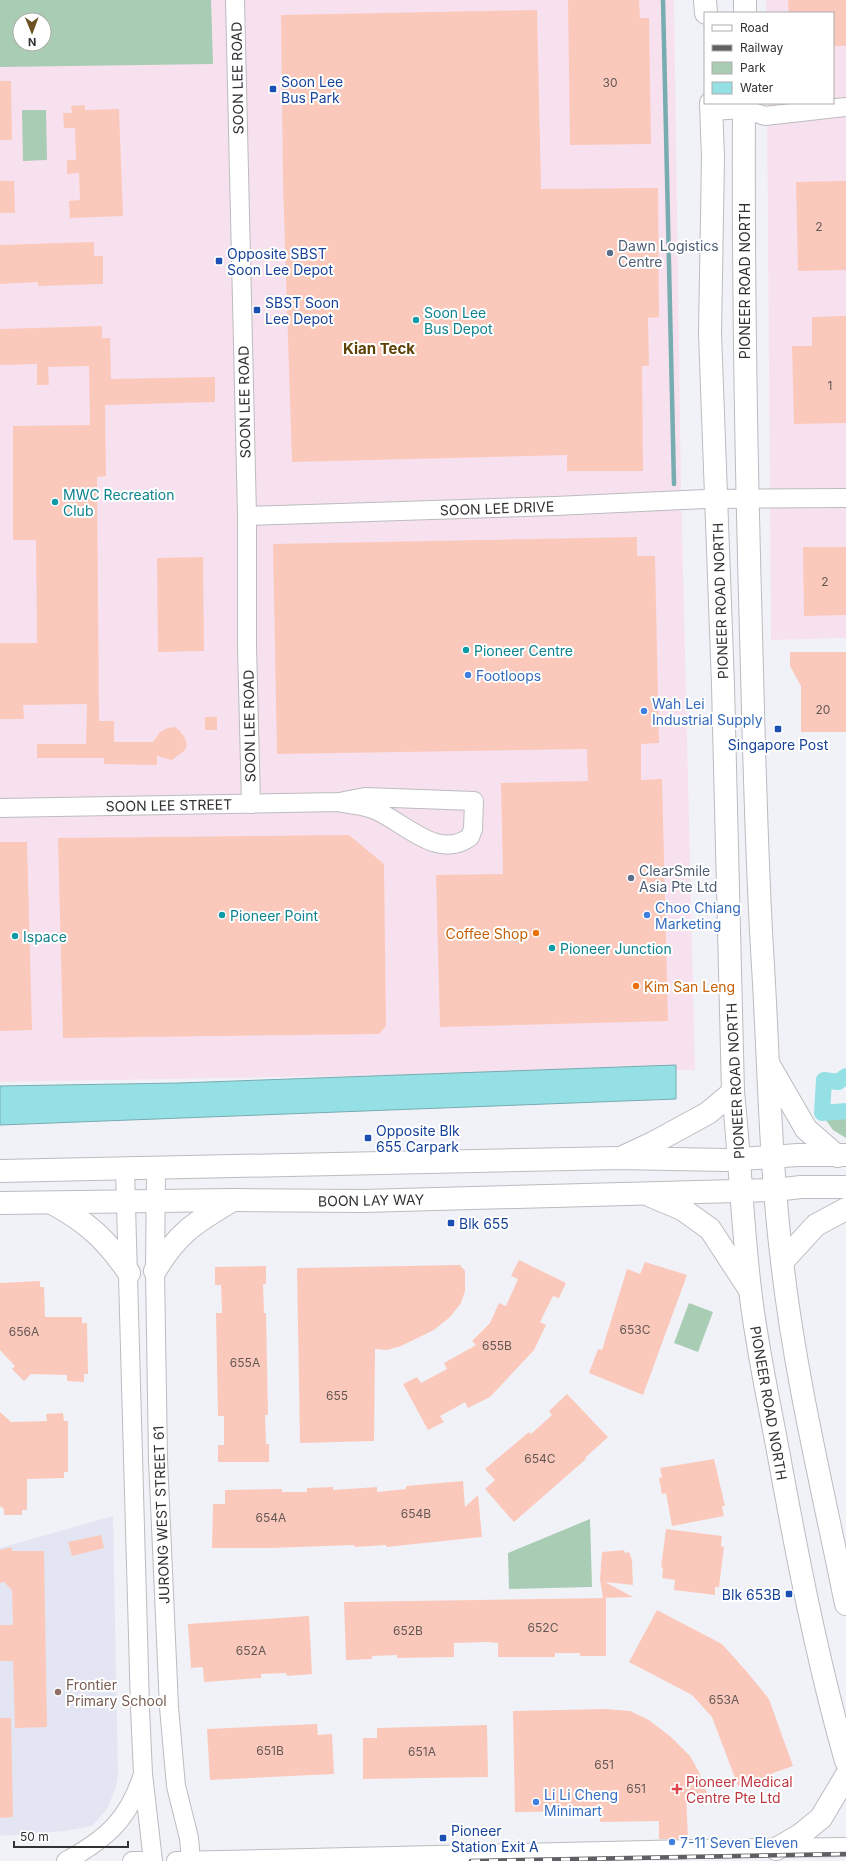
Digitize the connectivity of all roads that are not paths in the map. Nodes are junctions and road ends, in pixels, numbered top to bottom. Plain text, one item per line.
1 (235, 0) edge
2 (705, 0) edge
3 (745, 0) edge
4 (706, 12) edge
5 (744, 12) edge
6 (744, 106) edge
7 (711, 107) edge
8 (846, 107) edge
9 (846, 498) edge
10 (716, 499) junction
11 (746, 499) junction
12 (247, 516) junction
13 (339, 802) junction
14 (250, 804) junction
15 (0, 808) edge
16 (766, 1061) junction
17 (733, 1092) junction
18 (773, 1156) junction
19 (841, 1156) edge
20 (618, 1158) junction
21 (740, 1159) junction
22 (156, 1168) junction
23 (125, 1169) junction
24 (0, 1171) edge
25 (846, 1187) edge
26 (775, 1190) junction
27 (742, 1191) junction
28 (644, 1194) junction
29 (234, 1200) junction
30 (126, 1201) junction
31 (157, 1201) junction
32 (51, 1202) junction
33 (0, 1203) edge
34 (846, 1209) edge
35 (782, 1262) junction
36 (155, 1272) junction
37 (129, 1273) junction
38 (750, 1289) junction
39 (846, 1604) edge
40 (846, 1761) edge
41 (143, 1774) junction
42 (846, 1776) edge
43 (846, 1847) edge
44 (776, 1849) junction
45 (66, 1861) edge
46 (132, 1861) edge
47 (147, 1861) edge
48 (153, 1861) edge
49 (176, 1861) edge
50 (191, 1861) edge

1 - 12 street, SOON LEE ROAD
2 - 4 main road
3 - 5 main road
6 - 7 street
6 - 8 street
6 - 11 main road, PIONEER ROAD NORTH
7 - 10 main road, PIONEER ROAD NORTH
9 - 11 street, SOON LEE DRIVE
10 - 11 street, SOON LEE DRIVE
10 - 12 street, SOON LEE DRIVE
10 - 17 main road, PIONEER ROAD NORTH
11 - 16 main road, PIONEER ROAD NORTH
12 - 14 street, SOON LEE ROAD
13 - 13 street, SOON LEE STREET
13 - 14 street, SOON LEE STREET
14 - 15 street, SOON LEE STREET
16 - 18 main road, PIONEER ROAD NORTH
16 - 19 main road
17 - 20 main road
17 - 21 main road, PIONEER ROAD NORTH
18 - 19 main road
18 - 21 main road
18 - 26 main road, PIONEER ROAD NORTH
20 - 21 main road
20 - 22 main road
21 - 27 main road, PIONEER ROAD NORTH
22 - 23 main road
22 - 31 street, JURONG WEST STREET 61
23 - 24 main road
23 - 30 street, JURONG WEST STREET 61
25 - 26 main road, BOON LAY WAY
26 - 27 main road, BOON LAY WAY
26 - 35 main road, PIONEER ROAD NORTH
27 - 28 main road, BOON LAY WAY
27 - 38 main road, PIONEER ROAD NORTH
28 - 29 main road, BOON LAY WAY
28 - 38 main road
29 - 31 main road, BOON LAY WAY
29 - 36 main road
30 - 31 main road, BOON LAY WAY
30 - 32 main road, BOON LAY WAY
30 - 37 street, JURONG WEST STREET 61
31 - 36 street, JURONG WEST STREET 61
32 - 33 main road, BOON LAY WAY
32 - 37 main road
34 - 35 main road
35 - 39 main road, PIONEER ROAD NORTH
36 - 50 street, JURONG WEST STREET 61
37 - 41 street, JURONG WEST STREET 61
38 - 40 main road, PIONEER ROAD NORTH
41 - 45 street
41 - 48 street, JURONG WEST STREET 61
42 - 44 main road
43 - 44 street
44 - 50 street
46 - 47 street
49 - 50 street

